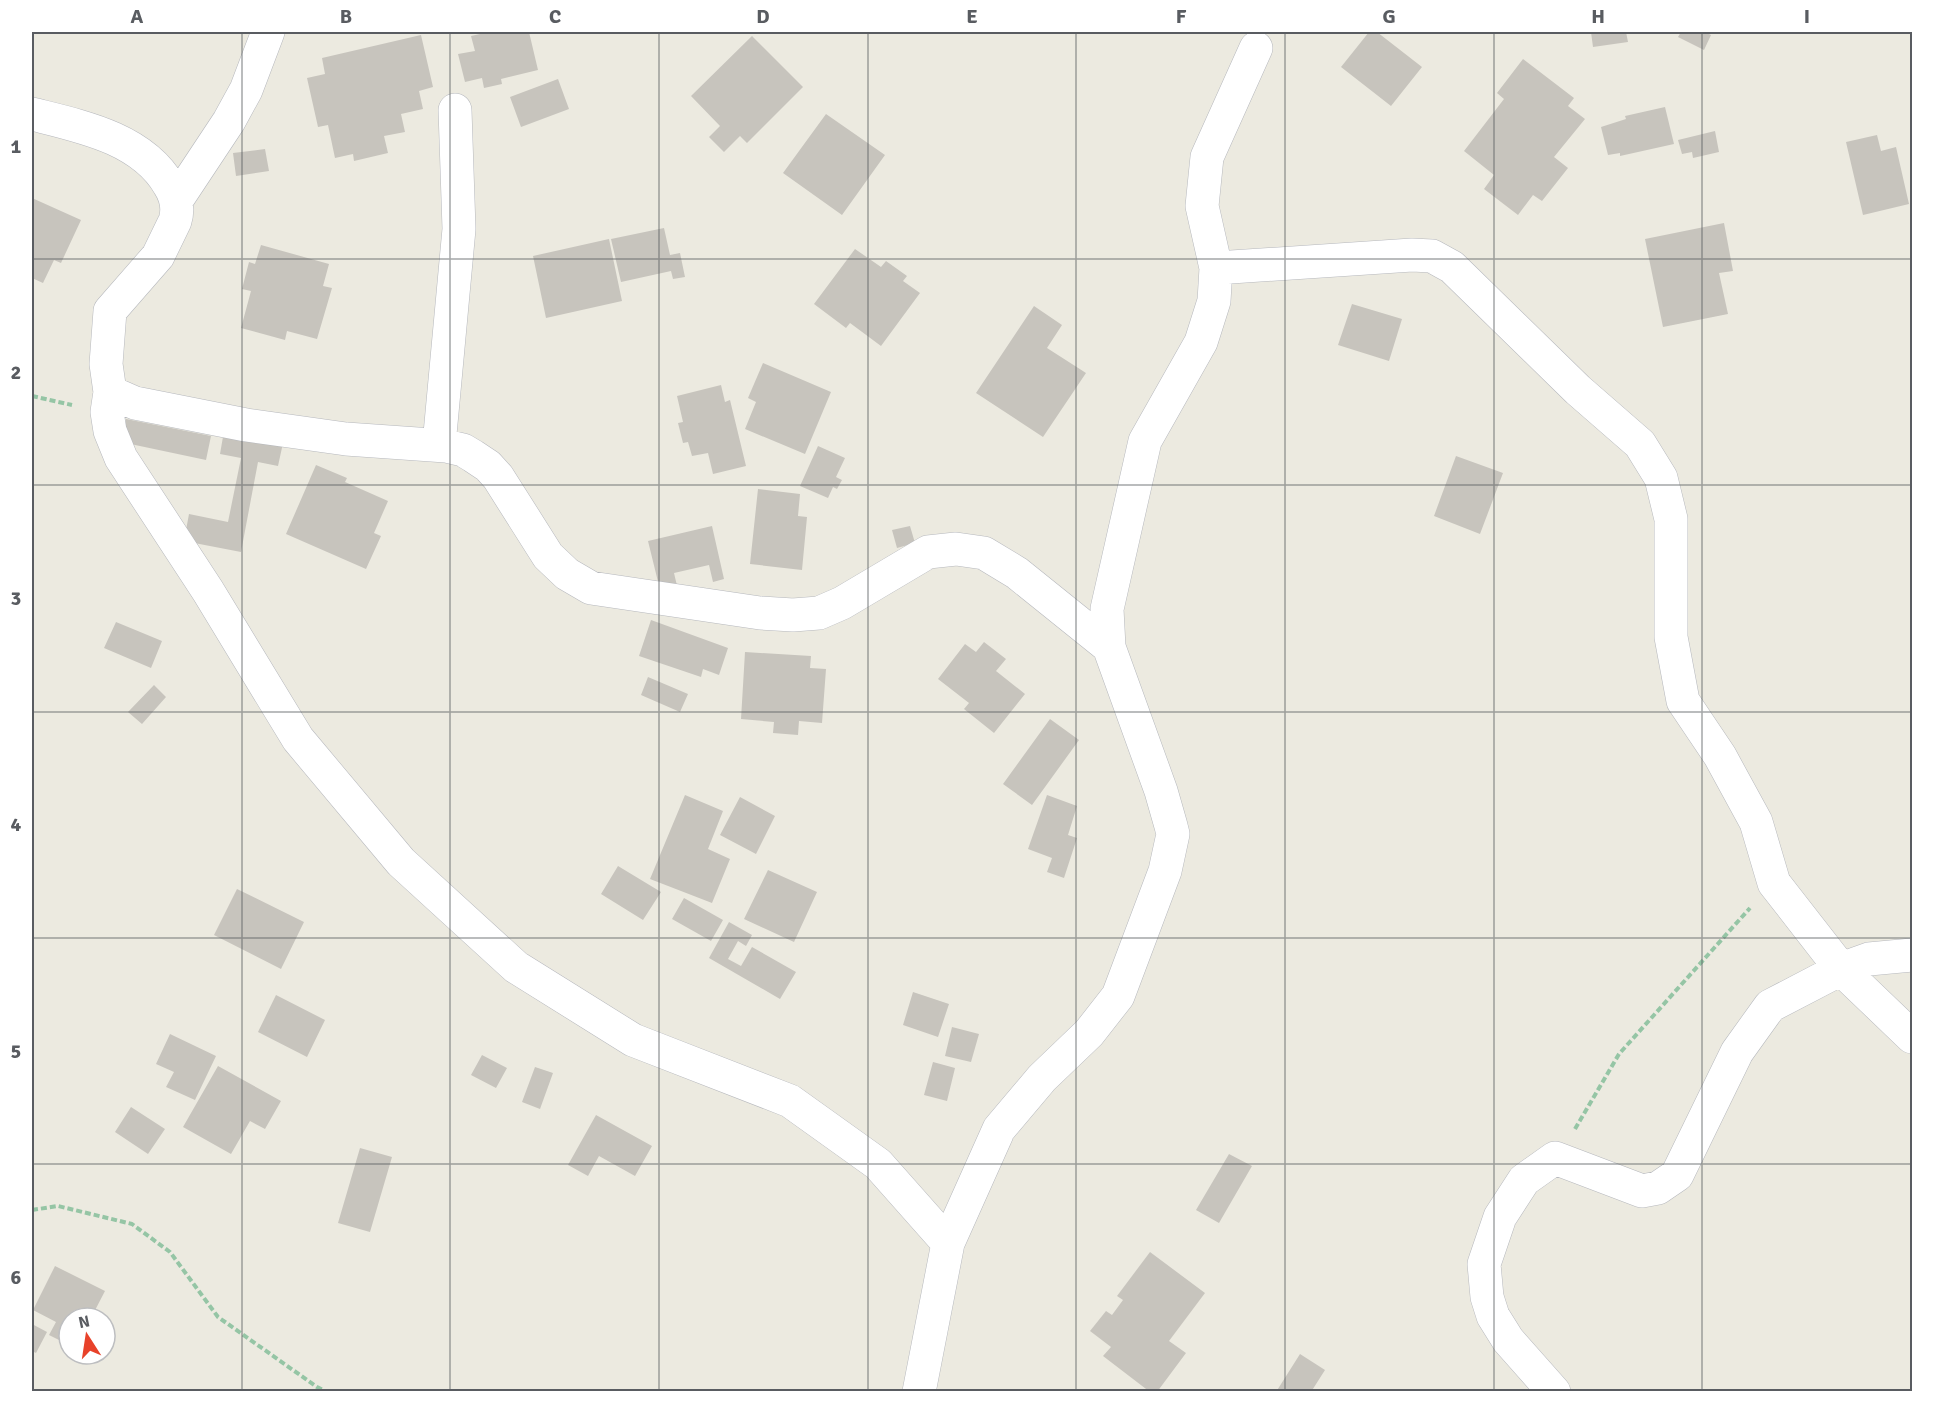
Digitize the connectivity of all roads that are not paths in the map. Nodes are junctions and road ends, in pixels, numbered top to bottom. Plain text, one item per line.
1 (268, 32) edge
2 (1256, 48) dead end
3 (455, 110) dead end
4 (32, 114) edge
5 (176, 201) junction
6 (1216, 268) junction
7 (110, 392) junction
8 (439, 445) junction
9 (1109, 647) junction
10 (1912, 956) edge
11 (1841, 969) junction
12 (1912, 1037) edge
13 (948, 1244) junction
14 (919, 1392) edge
15 (1554, 1392) edge

1 - 5 street
2 - 6 street
3 - 8 street
4 - 5 street
5 - 7 street
6 - 9 street
6 - 11 street
7 - 8 street
7 - 13 street
8 - 9 street
9 - 13 street
10 - 11 street
11 - 12 street
11 - 15 street
13 - 14 street

